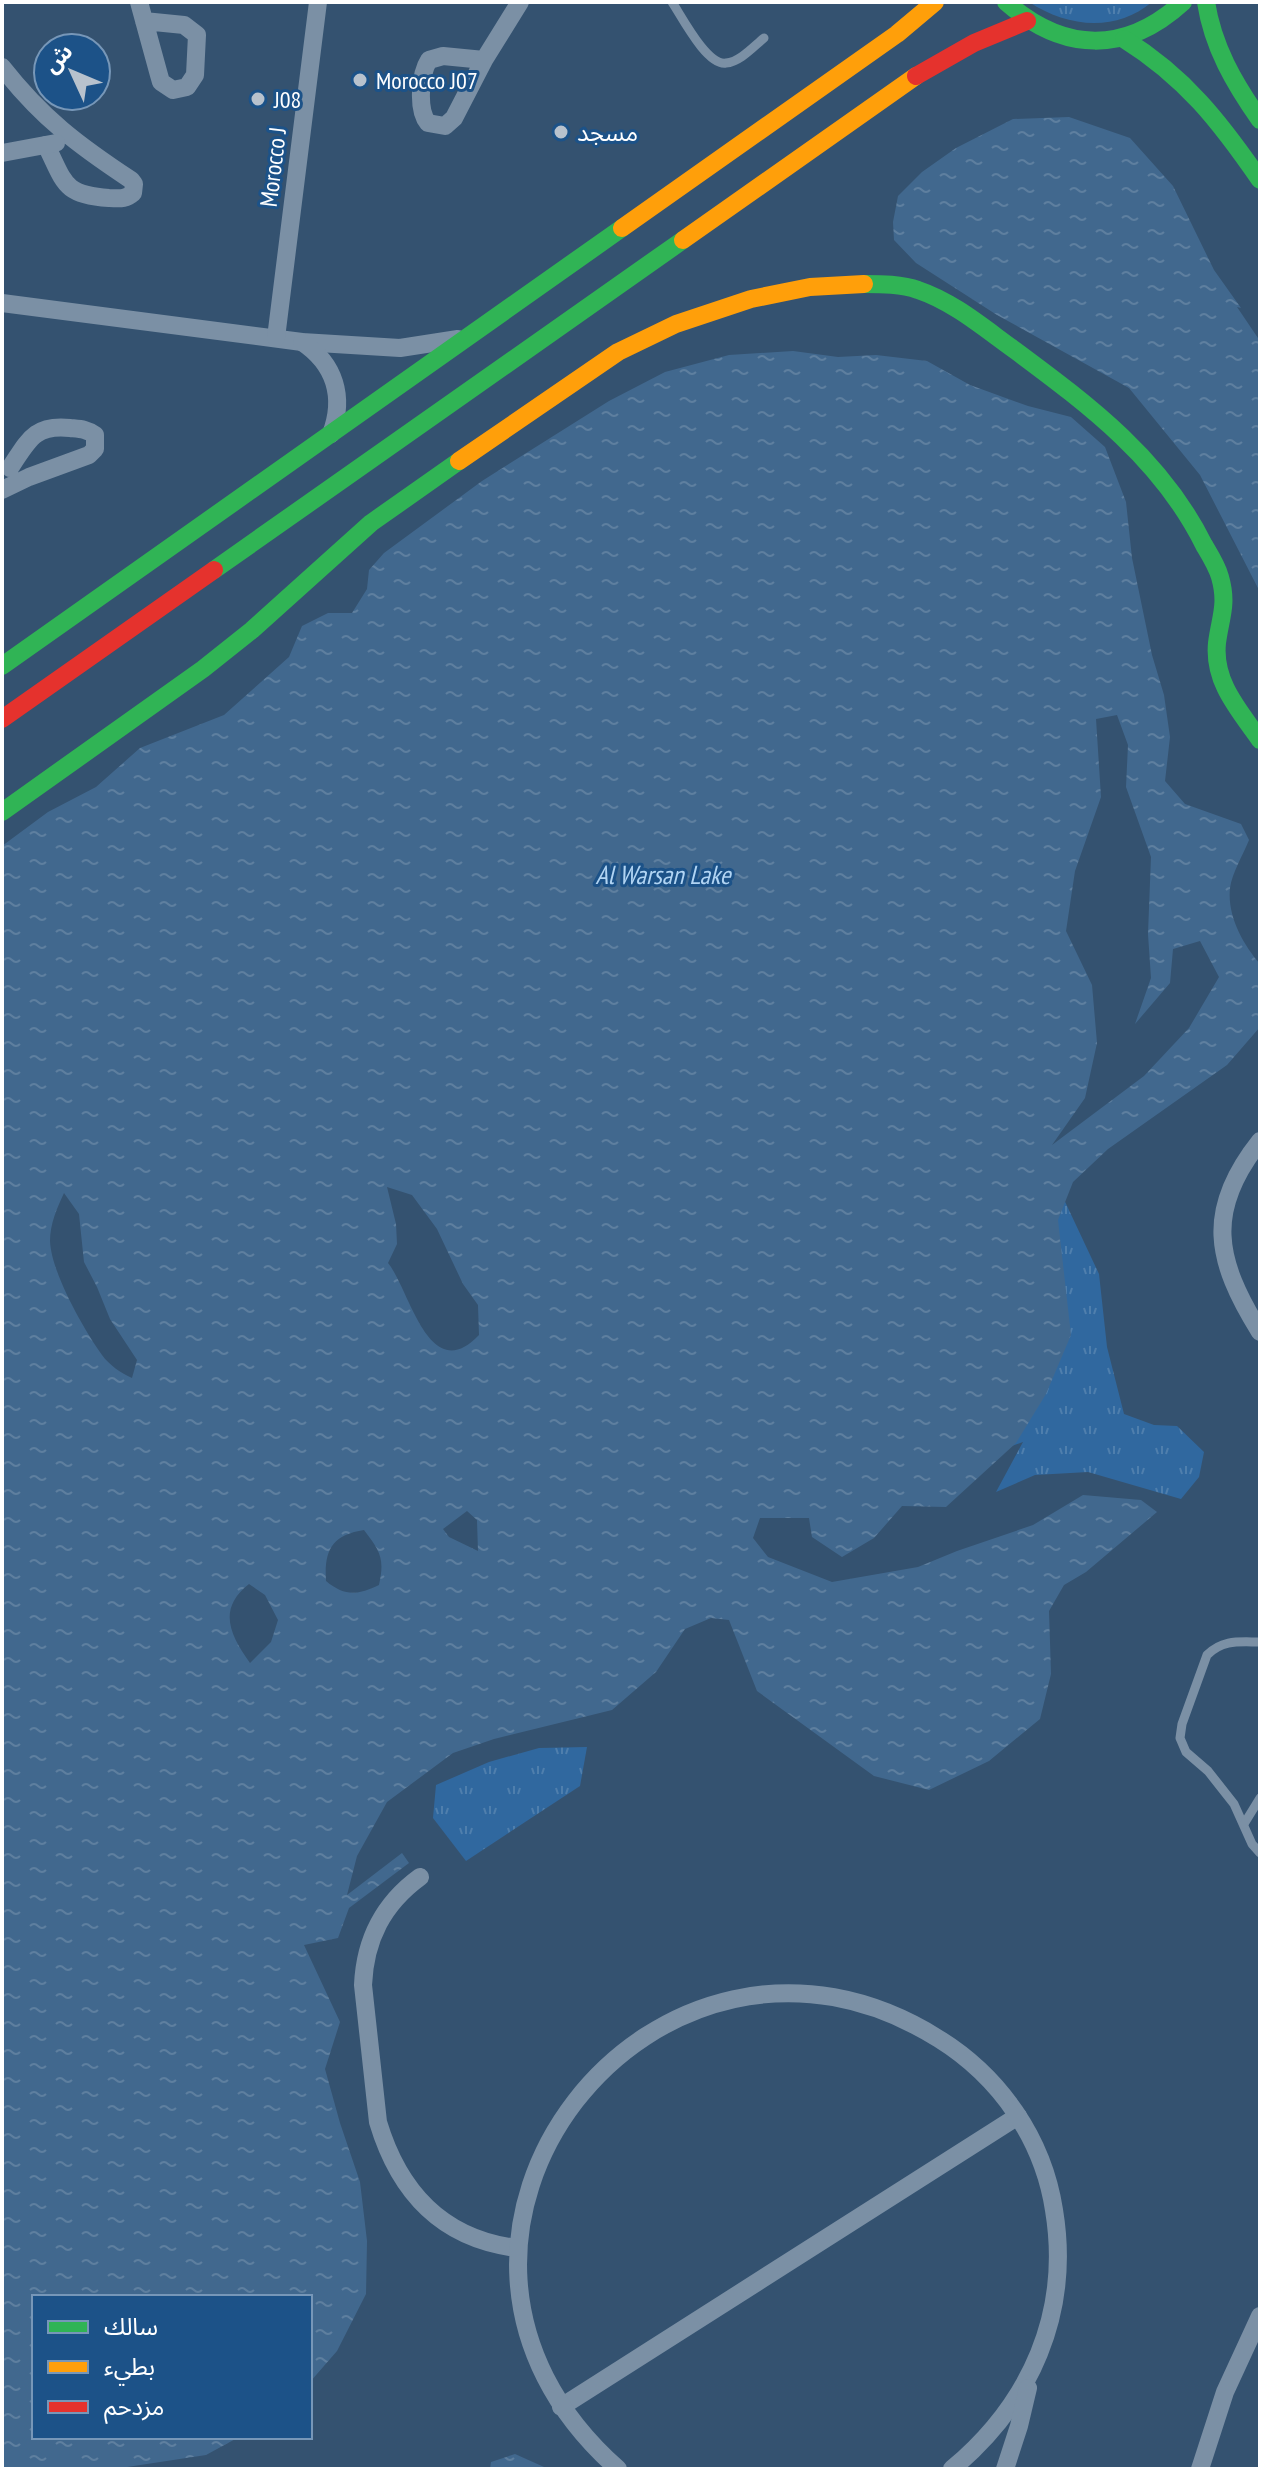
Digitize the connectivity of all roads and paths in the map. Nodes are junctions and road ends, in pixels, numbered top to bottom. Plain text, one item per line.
1 (139, 2) edge
2 (318, 2) edge
3 (672, 2) edge
4 (935, 2) edge
5 (1006, 2) edge
6 (1183, 2) edge
7 (1206, 2) edge
8 (515, 5) edge
9 (144, 21) dead end
10 (1027, 21) junction
11 (764, 38) dead end
12 (1124, 39) junction
13 (484, 60) dead end
14 (2, 67) edge
15 (1260, 120) edge
16 (70, 139) junction
17 (46, 145) junction
18 (2, 153) edge
19 (1260, 180) edge
20 (2, 303) edge
21 (469, 336) junction
22 (276, 338) junction
23 (302, 342) junction
24 (331, 434) junction
25 (6, 466) edge
26 (29, 477) junction
27 (2, 490) edge
28 (2, 666) edge
29 (2, 719) edge
30 (1260, 740) edge
31 (2, 812) edge
32 (1260, 1141) edge
33 (1260, 1332) edge
34 (1260, 1642) edge
35 (1260, 1798) edge
36 (1244, 1824) junction
37 (1260, 1853) edge
38 (420, 1877) dead end
39 (1018, 2116) junction
40 (517, 2248) junction
41 (1260, 2316) edge
42 (1031, 2373) junction
43 (561, 2407) junction
44 (618, 2469) edge
45 (952, 2469) edge
46 (1005, 2469) edge
47 (1200, 2469) edge

1 - 9 street
2 - 22 street, Morocco J
3 - 11 lane
4 - 21 street
5 - 10 street
6 - 12 street
7 - 15 street
8 - 13 street
10 - 12 street
10 - 29 street
12 - 19 street
14 - 16 street
16 - 17 street
16 - 17 street
17 - 18 street
20 - 22 street
21 - 23 street
21 - 24 street
22 - 23 street
23 - 24 street
24 - 28 street
25 - 26 street
25 - 26 street
26 - 27 street
30 - 31 street
32 - 33 street
34 - 36 lane
35 - 36 lane
36 - 37 lane
38 - 40 street
39 - 40 street
39 - 42 street
39 - 43 street
40 - 43 street
41 - 47 street
42 - 45 street
42 - 46 street
43 - 44 street

